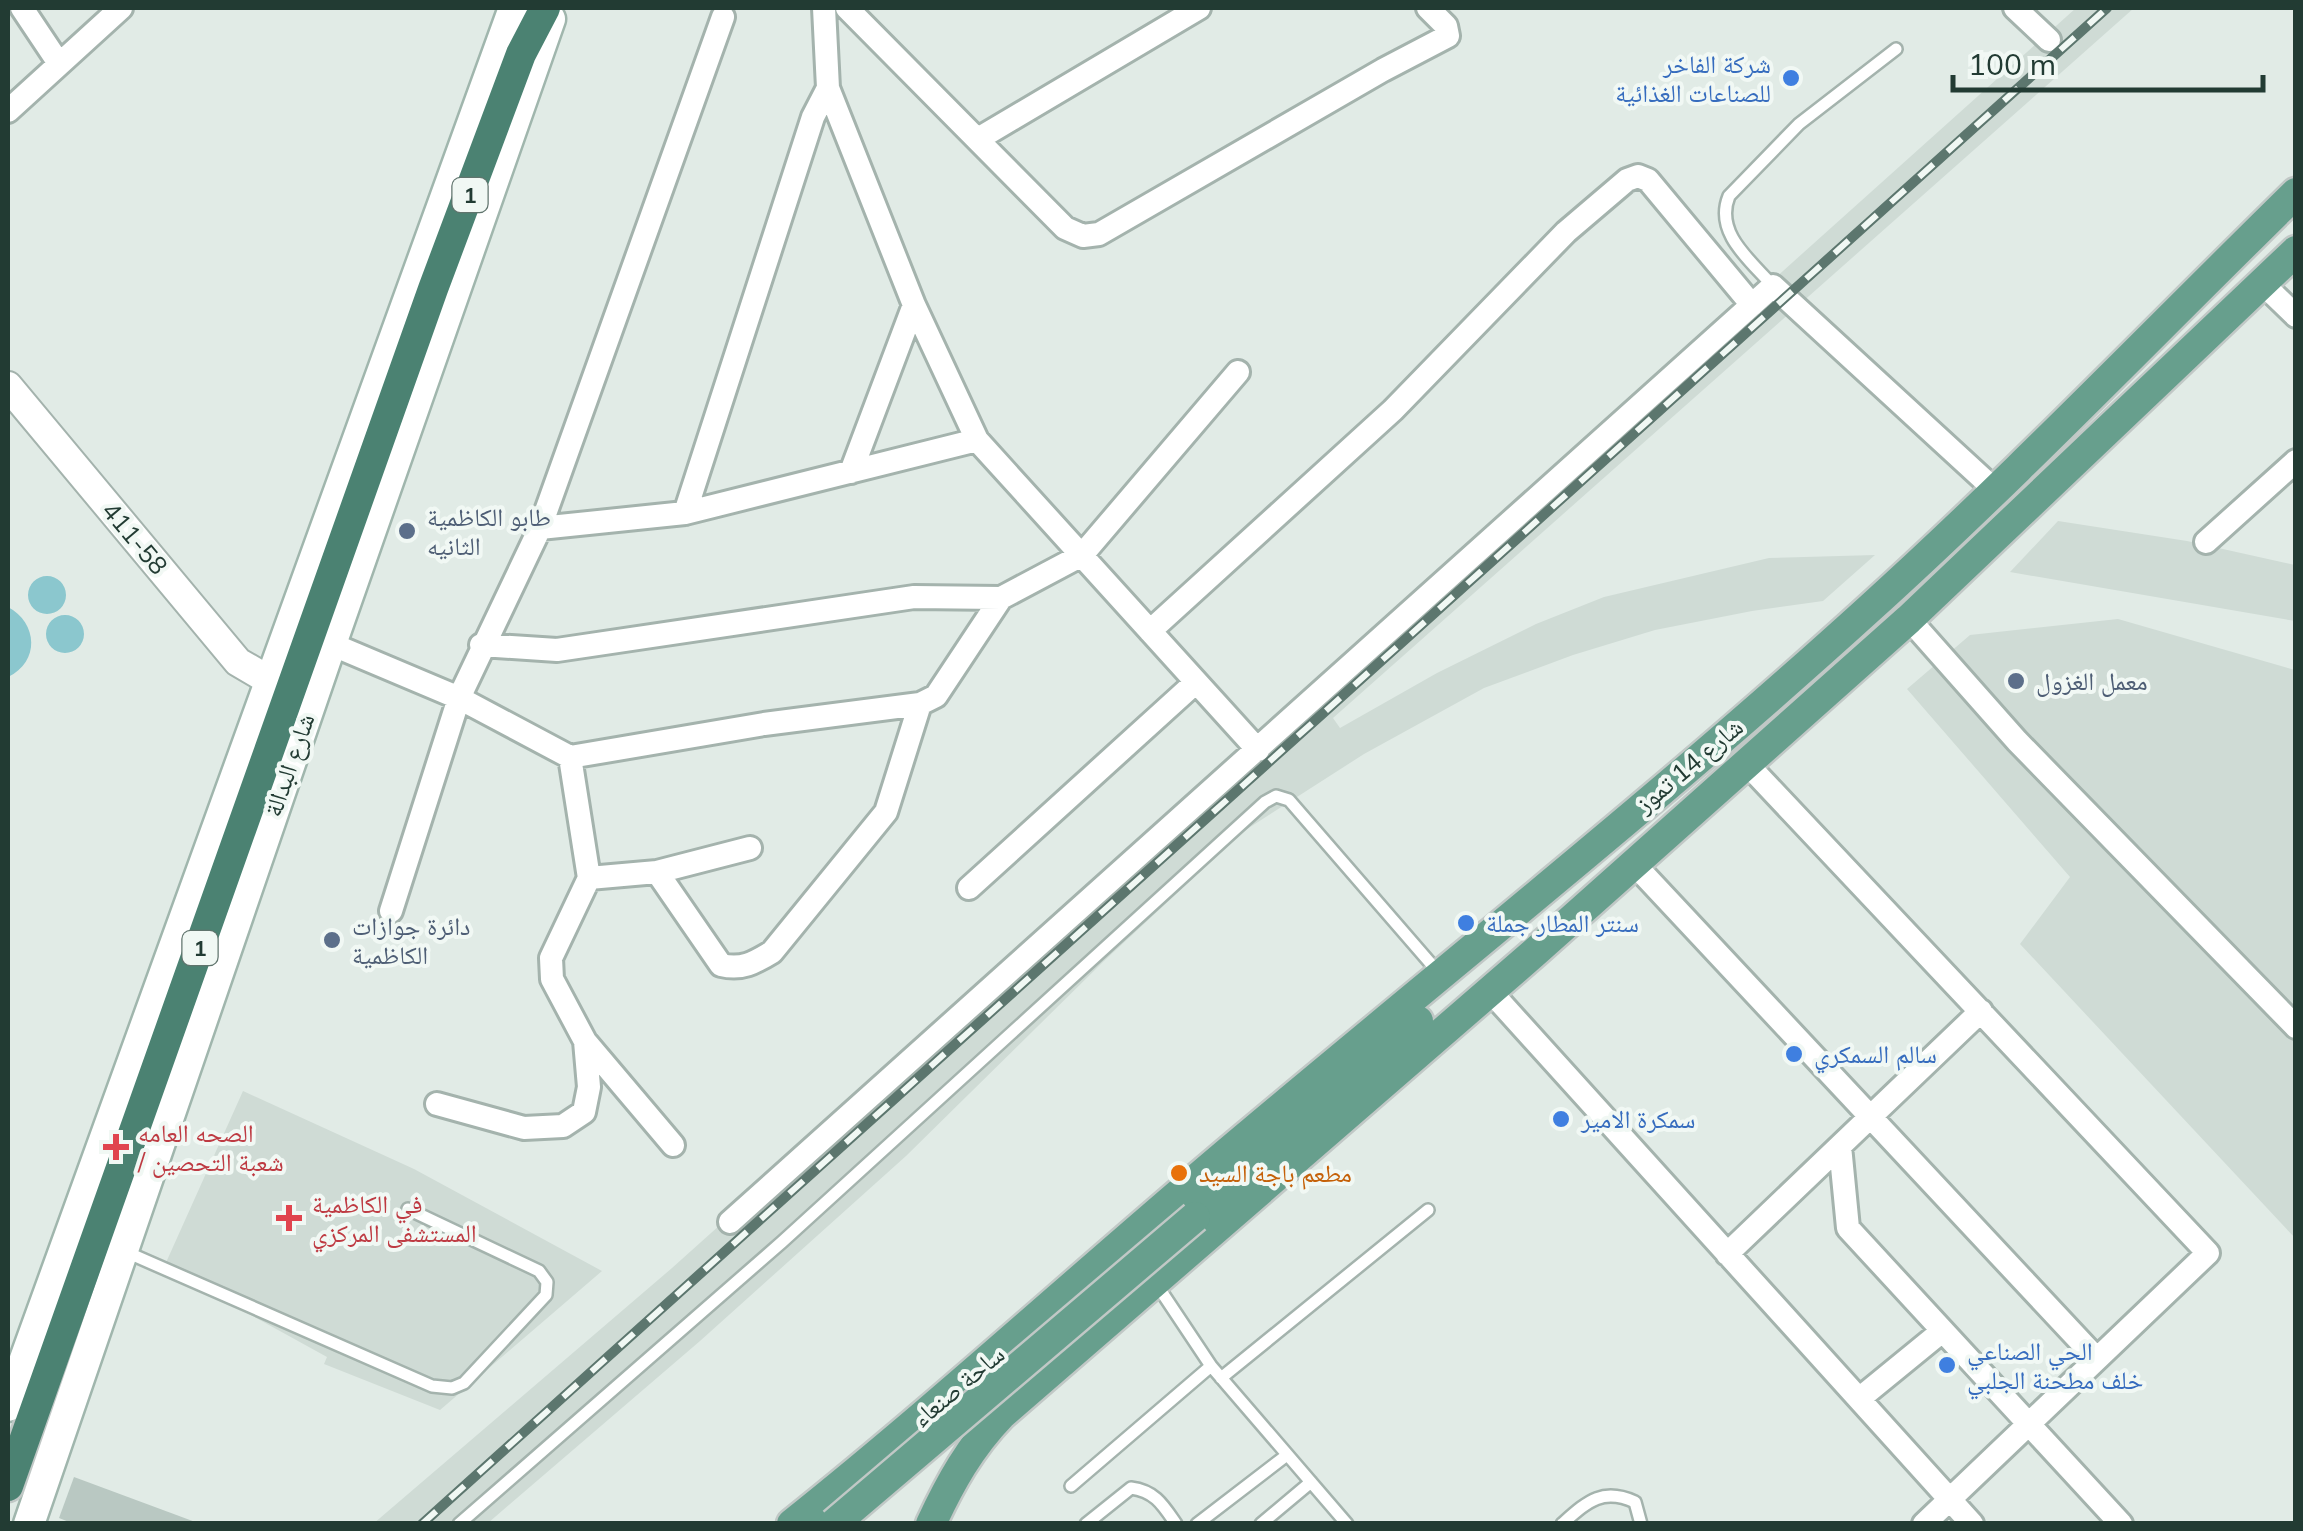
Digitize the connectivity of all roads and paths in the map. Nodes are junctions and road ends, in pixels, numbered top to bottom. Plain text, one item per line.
1 (22, 8) edge
2 (122, 8) edge
3 (514, 8) edge
4 (545, 8) edge
5 (554, 8) edge
6 (824, 8) edge
7 (848, 8) edge
8 (1198, 8) edge
9 (1428, 8) edge
10 (2015, 8) edge
11 (723, 17) dead end
12 (2049, 40) dead end
13 (1896, 48) dead end
14 (58, 62) junction
15 (828, 88) junction
16 (8, 111) edge
17 (978, 139) junction
18 (2296, 193) edge
19 (2282, 270) edge
20 (1774, 286) junction
21 (914, 305) junction
22 (1752, 305) junction
23 (2296, 316) edge
24 (1238, 372) dead end
25 (8, 386) edge
26 (977, 440) junction
27 (2296, 461) edge
28 (852, 472) junction
29 (1995, 490) junction
30 (685, 514) junction
31 (540, 528) junction
32 (2206, 542) dead end
33 (1082, 555) junction
34 (1001, 598) junction
35 (1909, 619) junction
36 (1150, 630) junction
37 (331, 644) junction
38 (481, 645) junction
39 (269, 680) junction
40 (1196, 682) junction
41 (459, 698) junction
42 (920, 704) junction
43 (1258, 750) junction
44 (570, 757) junction
45 (1747, 764) junction
46 (750, 848) dead end
47 (1634, 864) junction
48 (657, 872) junction
49 (589, 878) junction
50 (969, 888) dead end
51 (1600, 892) junction
52 (391, 911) dead end
53 (1441, 976) junction
54 (1490, 991) junction
55 (1981, 1011) junction
56 (2292, 1015) edge
57 (585, 1041) junction
58 (437, 1104) dead end
59 (1872, 1116) junction
60 (673, 1144) dead end
61 (1840, 1146) junction
62 (408, 1209) dead end
63 (1428, 1210) dead end
64 (730, 1222) dead end
65 (124, 1251) junction
66 (1727, 1254) junction
67 (1154, 1281) junction
68 (1054, 1304) junction
69 (1941, 1332) junction
70 (1085, 1341) junction
71 (2096, 1358) junction
72 (1211, 1366) junction
73 (1221, 1378) junction
74 (1859, 1399) junction
75 (8, 1406) edge
76 (2028, 1423) junction
77 (1288, 1455) junction
78 (862, 1468) junction
79 (1311, 1482) junction
80 (8, 1486) edge
81 (1072, 1486) dead end
82 (1950, 1499) junction
83 (833, 1514) edge
84 (29, 1524) edge
85 (459, 1524) edge
86 (792, 1524) edge
87 (931, 1524) edge
88 (1086, 1524) edge
89 (1176, 1524) edge
90 (1197, 1524) edge
91 (1261, 1524) edge
92 (1347, 1524) edge
93 (1562, 1524) edge
94 (1642, 1524) edge
95 (1924, 1524) edge
96 (1972, 1524) edge
97 (2120, 1524) edge

1 - 14 street
2 - 14 street
3 - 39 main road, شارع البدالة
4 - 80 highway, 1
5 - 37 main road, شارع البدالة
6 - 15 street
7 - 17 street
8 - 17 street
9 - 17 street
10 - 12 street
11 - 31 street
13 - 20 lane
14 - 16 street
15 - 21 street
15 - 30 street
18 - 29 main road, شارع 14 تموز
19 - 23 street
19 - 35 main road, شارع 14 تموز
20 - 22 street
20 - 29 street
21 - 26 street
21 - 28 street
22 - 36 street
22 - 43 street
24 - 33 street
25 - 39 street, 411-58
26 - 28 street
26 - 33 street
27 - 32 street
28 - 30 street
29 - 53 main road, شارع 14 تموز
30 - 31 street
31 - 38 street
33 - 34 street
33 - 36 street
34 - 38 street
34 - 42 street
35 - 45 main road, شارع 14 تموز
35 - 56 street
36 - 40 street
37 - 41 street
37 - 65 main road, شارع البدالة
38 - 41 street
39 - 75 main road, شارع البدالة
40 - 43 street
40 - 50 street
41 - 44 street
41 - 52 street
42 - 44 street
42 - 48 street
43 - 64 street
44 - 49 street
45 - 47 main road, شارع 14 تموز
45 - 55 street
46 - 48 street
47 - 51 main road, شارع 14 تموز
47 - 59 street
48 - 49 street
49 - 57 street
51 - 54 main road, شارع 14 تموز
51 - 83 main road, bridge
53 - 68 main road, شارع 14 تموز
53 - 85 lane
54 - 66 street
54 - 67 main road, شارع 14 تموز
55 - 59 street
55 - 71 street
57 - 58 street
57 - 60 street
59 - 61 street
59 - 71 street
61 - 66 street
61 - 69 street
62 - 65 lane
63 - 73 lane
65 - 84 main road, شارع البدالة
66 - 74 street
67 - 70 main road, ساحة صنعاء
67 - 72 lane
68 - 70 main road
68 - 78 main road, ساحة صنعاء
69 - 74 street
69 - 76 street
70 - 87 main road, ساحة صنعاء
71 - 76 street
72 - 73 lane
72 - 81 lane
73 - 77 lane
74 - 82 street
76 - 82 street
76 - 97 street
77 - 79 lane
77 - 90 lane
78 - 83 main road, ساحة صنعاء
78 - 86 main road, ساحة صنعاء
79 - 91 lane
79 - 92 lane
82 - 95 street
82 - 96 street
88 - 89 lane
93 - 94 lane

